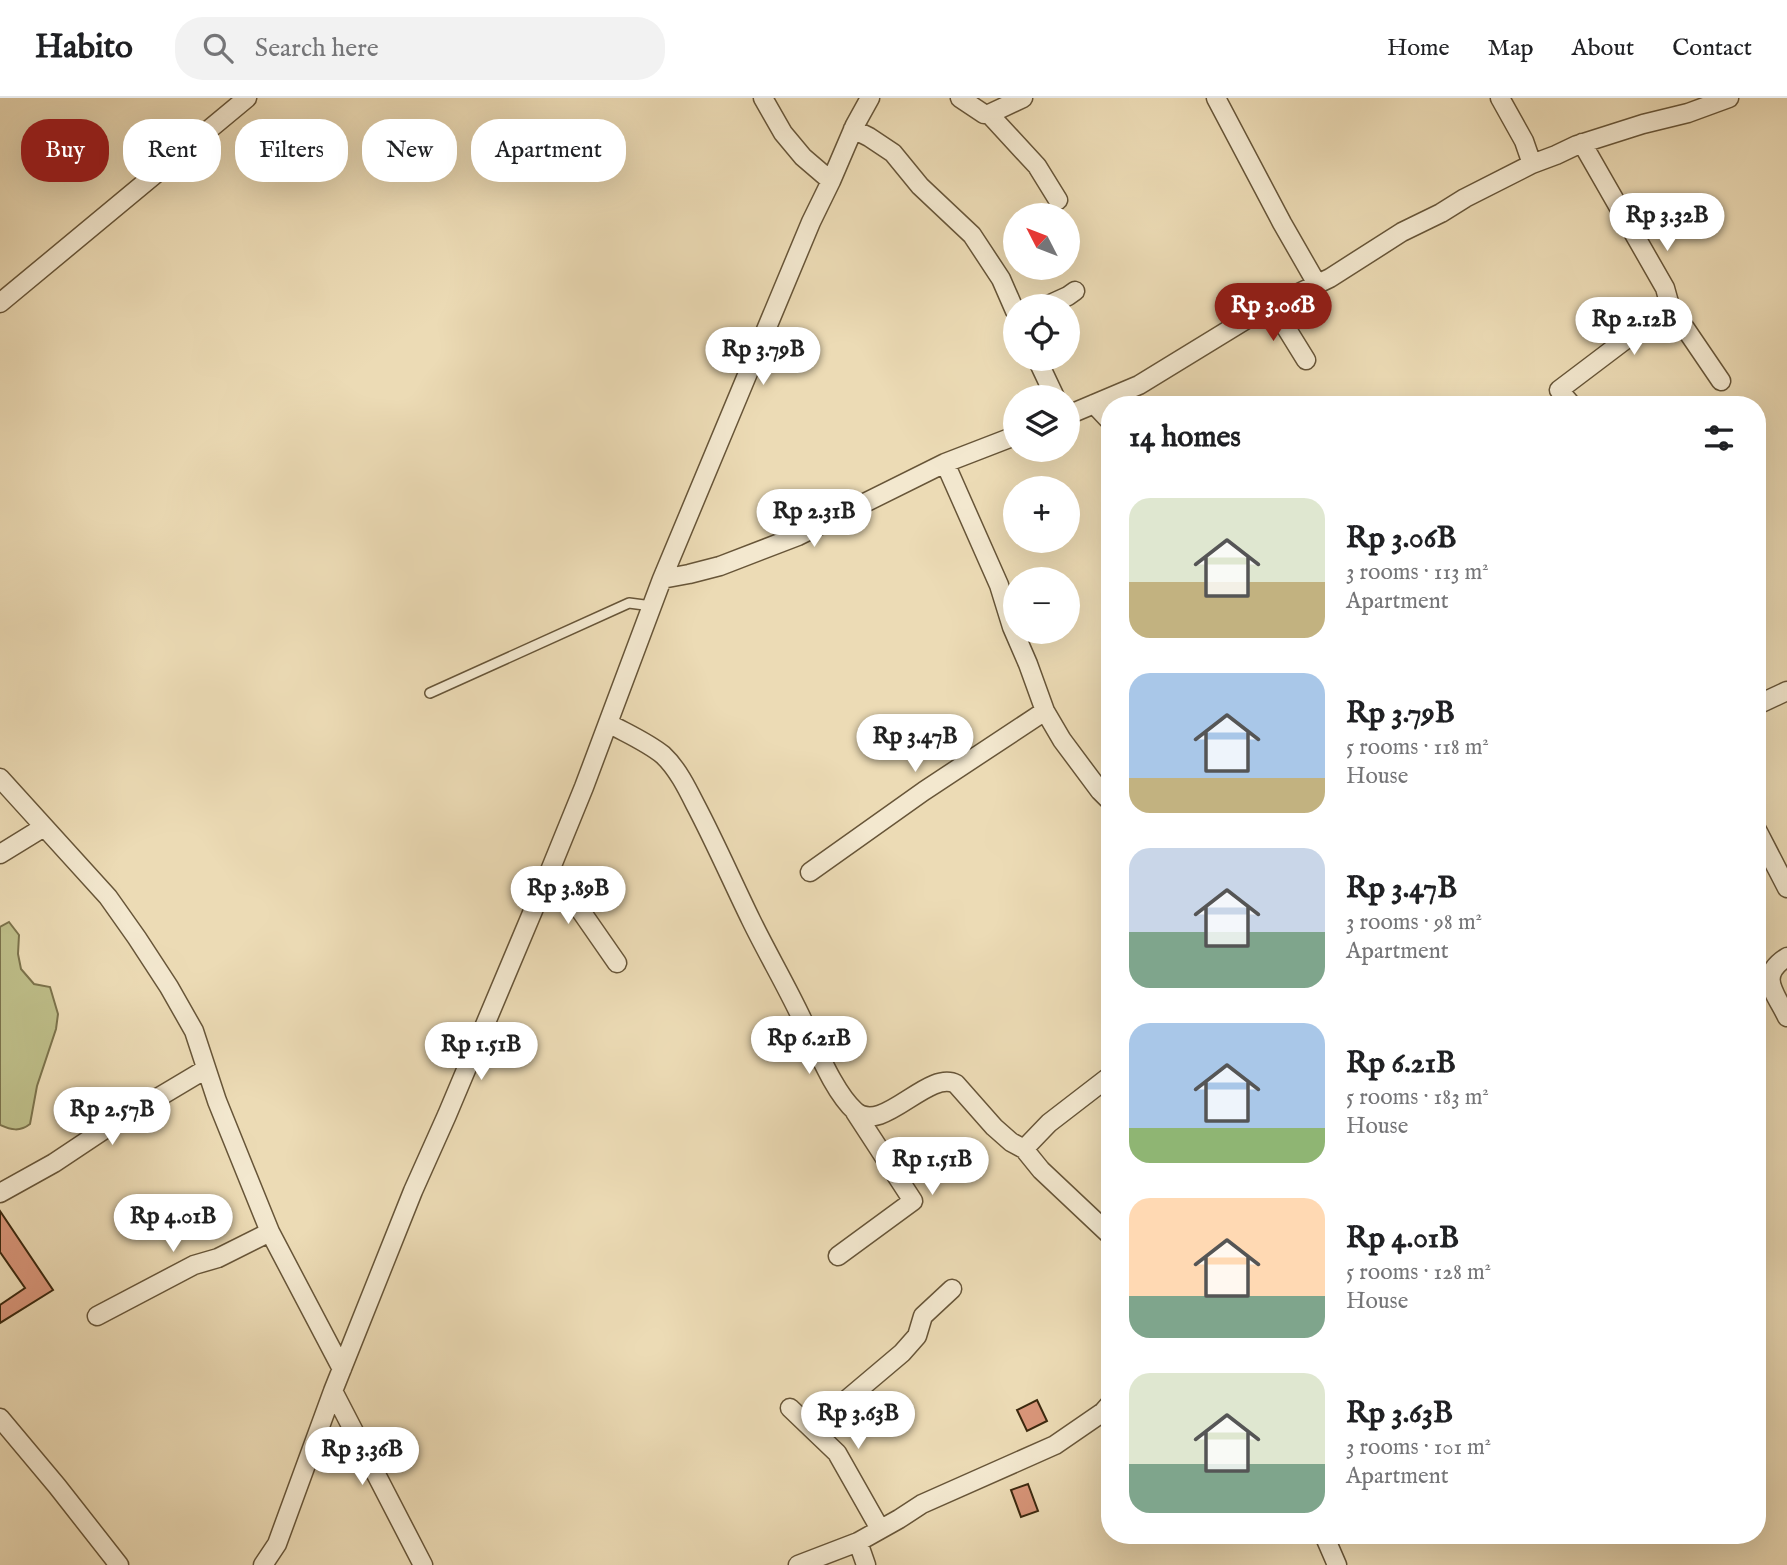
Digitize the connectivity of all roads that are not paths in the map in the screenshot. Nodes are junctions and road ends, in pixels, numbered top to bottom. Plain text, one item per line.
1 (247, 98) edge
2 (763, 98) edge
3 (870, 98) edge
4 (960, 98) edge
5 (1023, 98) edge
6 (1216, 98) edge
7 (1500, 98) edge
8 (1729, 98) edge
9 (989, 114) junction
10 (853, 129) junction
11 (1582, 143) junction
12 (1532, 164) junction
13 (831, 181) junction
14 (1058, 200) dead end
15 (1317, 284) junction
16 (1075, 291) dead end
17 (1008, 294) edge
18 (1071, 294) edge
19 (0, 303) edge
20 (1272, 305) junction
21 (1670, 306) junction
22 (1306, 360) dead end
23 (1721, 380) dead end
24 (1113, 396) edge
25 (1564, 396) edge
26 (1101, 401) edge
27 (1094, 404) junction
28 (1080, 410) edge
29 (1101, 411) edge
30 (1003, 441) edge
31 (945, 463) junction
32 (662, 579) junction
33 (652, 606) junction
34 (1787, 691) edge
35 (430, 693) dead end
36 (1766, 701) edge
37 (1045, 711) junction
38 (608, 723) junction
39 (0, 778) edge
40 (1101, 787) edge
41 (44, 827) junction
42 (1766, 847) edge
43 (0, 854) edge
44 (551, 868) junction
45 (810, 872) dead end
46 (1787, 888) edge
47 (1787, 957) edge
48 (617, 962) dead end
49 (1787, 1017) edge
50 (206, 1069) junction
51 (1101, 1083) edge
52 (855, 1111) junction
53 (1024, 1149) junction
54 (0, 1193) edge
55 (1101, 1227) edge
56 (270, 1232) junction
57 (838, 1256) dead end
58 (952, 1289) dead end
59 (97, 1316) dead end
60 (342, 1369) junction
61 (333, 1391) junction
62 (790, 1408) dead end
63 (1101, 1413) edge
64 (0, 1418) edge
65 (812, 1429) junction
66 (880, 1529) junction
67 (858, 1542) junction
68 (1328, 1544) edge
69 (119, 1565) edge
70 (263, 1565) edge
71 (423, 1565) edge
72 (798, 1565) edge
73 (866, 1565) edge
74 (1337, 1565) edge

1 - 19 street
2 - 13 street
3 - 10 street
4 - 9 street
5 - 9 street
6 - 15 street
7 - 12 street
8 - 11 street
9 - 14 street
10 - 13 street
10 - 17 street
11 - 12 street
11 - 21 street
12 - 15 street
13 - 32 street
15 - 20 street
16 - 18 street
20 - 22 street
20 - 24 street
21 - 23 street
21 - 25 street
26 - 27 street
27 - 28 street
27 - 29 street
30 - 31 street
31 - 32 street
31 - 37 street
32 - 33 street
33 - 35 lane
33 - 38 street
34 - 36 street
37 - 40 street
37 - 45 street
38 - 44 street
38 - 52 street
39 - 41 street
41 - 43 street
41 - 50 street
42 - 46 street
44 - 48 street
44 - 60 street
47 - 49 street
50 - 54 street
50 - 56 street
51 - 53 street
52 - 53 street
52 - 57 street
53 - 55 street
56 - 59 street
56 - 60 street
58 - 65 street
60 - 61 street
61 - 70 street
61 - 71 street
62 - 65 street
63 - 66 street
64 - 69 street
65 - 66 street
66 - 67 street
67 - 72 street
67 - 73 street
68 - 74 street

